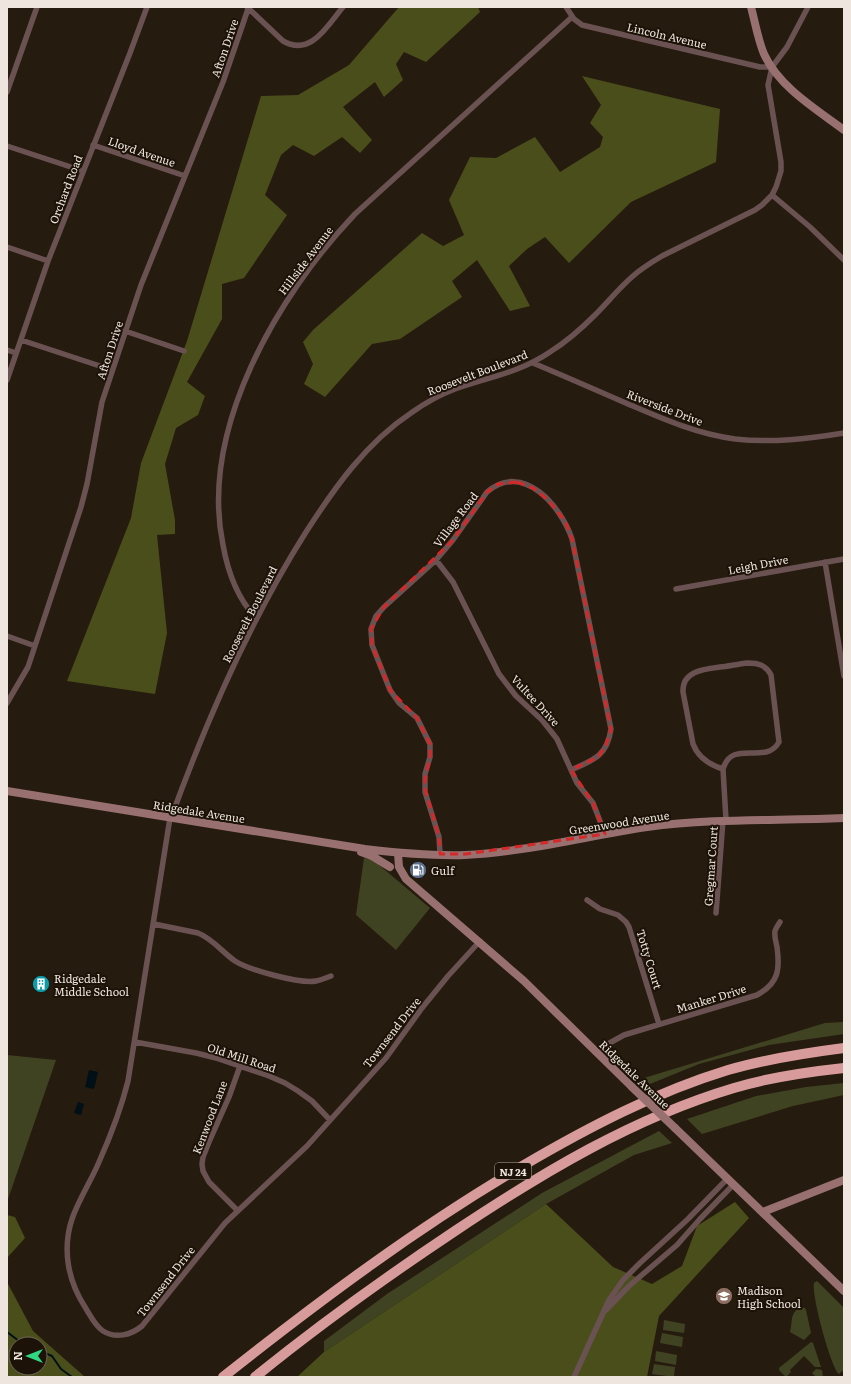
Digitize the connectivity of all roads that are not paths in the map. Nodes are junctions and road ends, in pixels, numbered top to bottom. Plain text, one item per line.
1 (37, 7) edge
2 (147, 7) edge
3 (343, 7) edge
4 (566, 7) edge
5 (751, 7) edge
6 (808, 7) edge
7 (247, 8) edge
8 (572, 16) junction
9 (772, 67) junction
10 (7, 92) edge
11 (844, 130) edge
12 (93, 145) junction
13 (7, 146) edge
14 (83, 171) junction
15 (185, 176) junction
16 (772, 195) junction
17 (7, 247) edge
18 (844, 260) edge
19 (48, 261) junction
20 (125, 332) junction
21 (21, 340) junction
22 (7, 350) edge
23 (184, 351) dead end
24 (16, 353) junction
25 (533, 363) junction
26 (112, 370) junction
27 (7, 380) edge
28 (844, 433) edge
29 (844, 559) edge
30 (436, 560) junction
31 (825, 562) junction
32 (676, 589) dead end
33 (256, 618) junction
34 (7, 636) edge
35 (35, 646) junction
36 (844, 676) edge
37 (7, 703) edge
38 (571, 770) junction
39 (723, 770) junction
40 (7, 791) edge
41 (171, 818) junction
42 (844, 818) edge
43 (725, 820) junction
44 (606, 834) junction
45 (356, 848) junction
46 (389, 852) junction
47 (398, 853) junction
48 (440, 854) junction
49 (390, 868) junction
50 (406, 879) junction
51 (587, 900) dead end
52 (716, 913) dead end
53 (780, 922) dead end
54 (154, 924) junction
55 (480, 941) junction
56 (331, 976) dead end
57 (659, 1024) junction
58 (135, 1042) junction
59 (844, 1048) edge
60 (598, 1054) junction
61 (240, 1066) junction
62 (844, 1068) edge
63 (330, 1120) junction
64 (728, 1178) junction
65 (844, 1180) edge
66 (734, 1184) junction
67 (238, 1210) junction
68 (763, 1212) junction
69 (844, 1291) edge
70 (604, 1312) junction
71 (223, 1377) edge
72 (255, 1377) edge
73 (574, 1377) edge

1 - 10 street
2 - 12 street, Orchard Road
3 - 7 street
4 - 8 street, Lincoln Avenue
5 - 9 main road
6 - 9 street
7 - 15 street, Afton Drive
8 - 9 street, Lincoln Avenue
8 - 33 street, Hillside Avenue
9 - 11 main road
9 - 16 street, Roosevelt Boulevard
12 - 14 street, Orchard Road
12 - 15 street, Lloyd Avenue
13 - 14 street
14 - 19 street, Orchard Road
15 - 20 street, Afton Drive
16 - 18 street
16 - 25 street, Roosevelt Boulevard
17 - 19 street
19 - 21 street, Orchard Road
20 - 23 street
20 - 26 street, Afton Drive
21 - 24 street, Orchard Road
21 - 26 street
22 - 24 street
24 - 27 street, Orchard Road
25 - 28 street, Riverside Drive
25 - 33 street, Roosevelt Boulevard
26 - 35 street, Afton Drive
29 - 31 street, Leigh Drive
30 - 38 street, Vultee Drive
30 - 38 street, Village Road
30 - 48 street, Village Road
31 - 32 street, Leigh Drive
31 - 36 street
33 - 41 street, Roosevelt Boulevard
34 - 35 street
35 - 37 street, Afton Drive
38 - 44 street, Vultee Drive
39 - 39 street
39 - 43 street, Gregmar Court
40 - 41 main road, Ridgedale Avenue
41 - 45 main road, Ridgedale Avenue
41 - 54 street, Townsend Drive
42 - 43 main road, Greenwood Avenue
43 - 44 main road, Greenwood Avenue
43 - 52 street, Gregmar Court
44 - 48 main road, Greenwood Avenue
45 - 46 main road, Ridgedale Avenue
45 - 49 main road, Ridgedale Avenue
46 - 47 main road, Ridgedale Avenue
46 - 49 main road
47 - 48 main road, Greenwood Avenue
47 - 50 main road, Ridgedale Avenue
49 - 50 main road, Ridgedale Avenue
50 - 55 main road, Ridgedale Avenue
51 - 57 street, Totty Court
53 - 57 street, Manker Drive
54 - 56 street
54 - 58 street, Townsend Drive
55 - 60 main road, Ridgedale Avenue
55 - 63 street, Townsend Drive
57 - 60 street, Manker Drive
58 - 61 street, Old Mill Road
58 - 67 street, Townsend Drive
59 - 71 highway, NJ 24
60 - 64 main road, Ridgedale Avenue, bridge
61 - 63 street, Old Mill Road
61 - 67 street, Kenwood Lane
62 - 72 highway, NJ 24
63 - 67 street, Townsend Drive
64 - 66 main road, Ridgedale Avenue
64 - 70 street
65 - 68 main road
66 - 68 main road, Ridgedale Avenue
66 - 70 street
68 - 69 main road, Ridgedale Avenue
70 - 73 street

